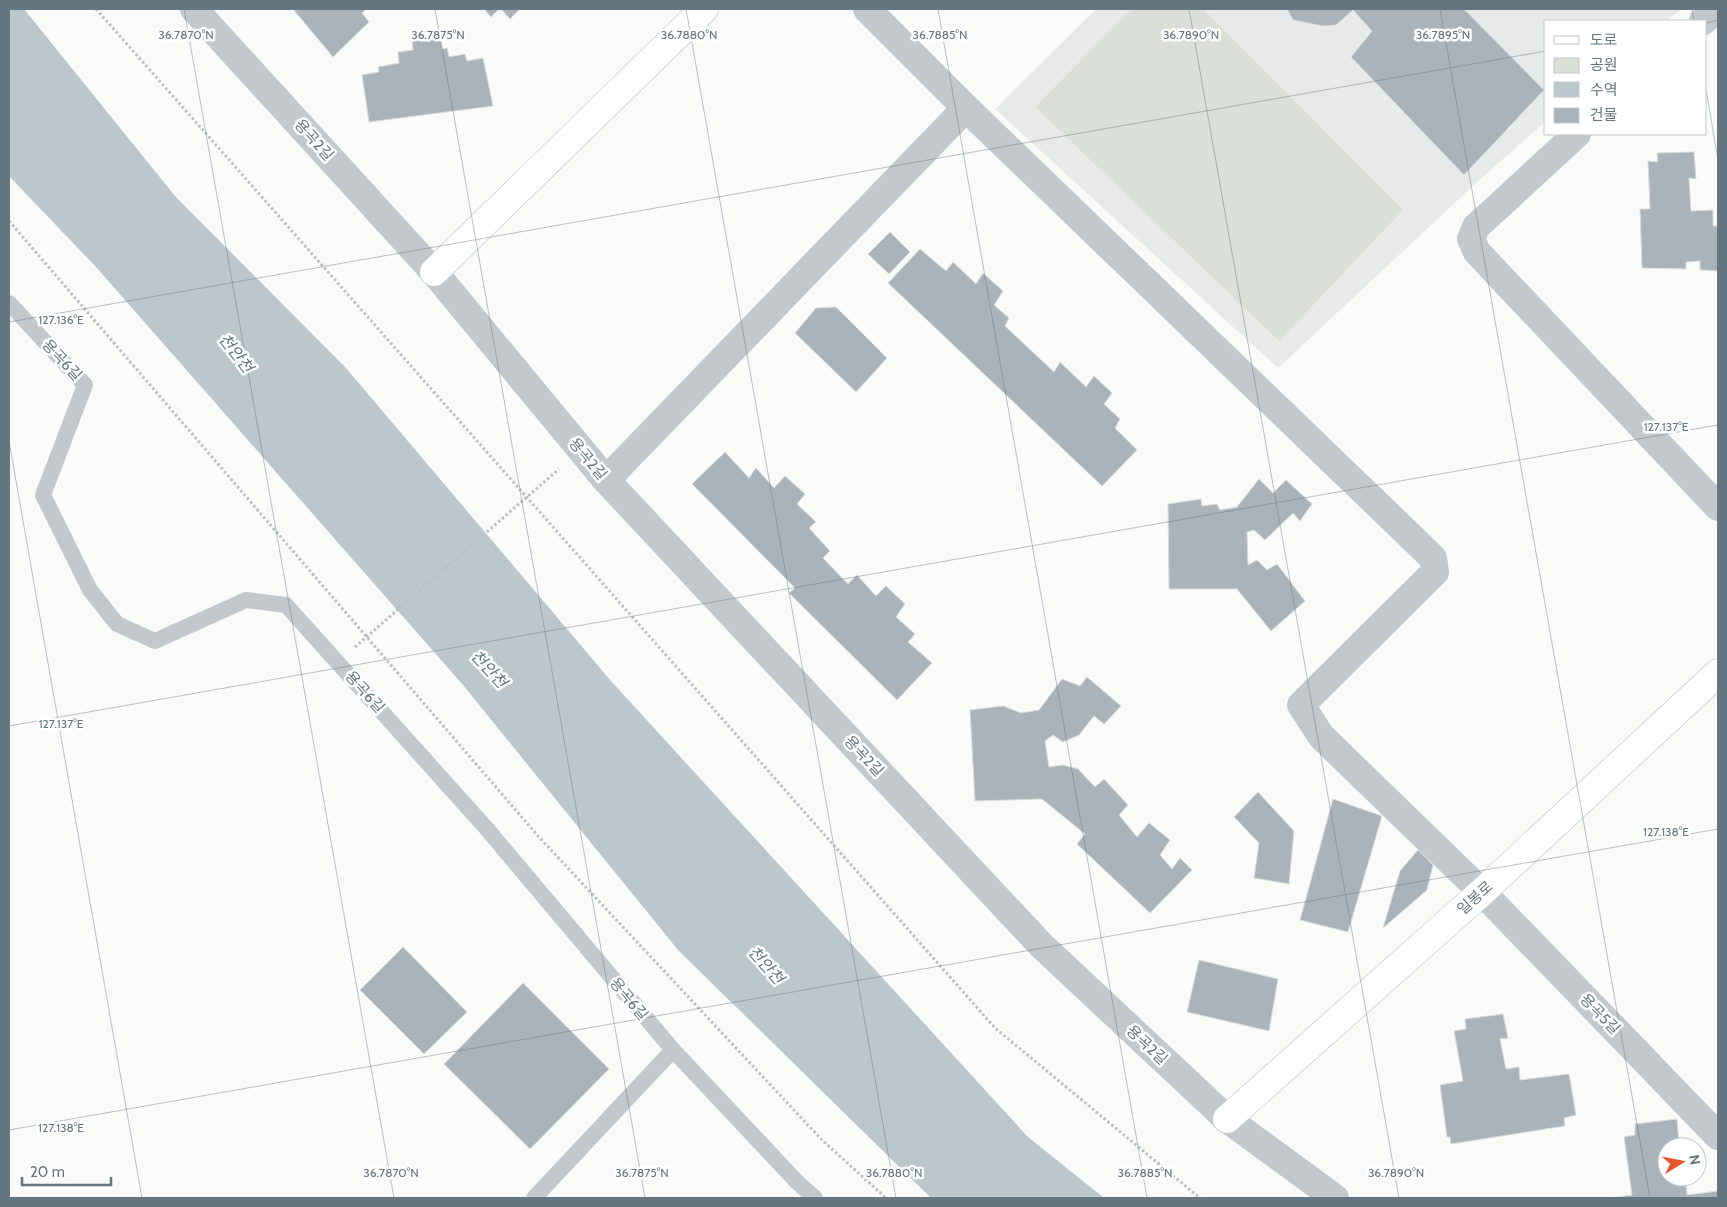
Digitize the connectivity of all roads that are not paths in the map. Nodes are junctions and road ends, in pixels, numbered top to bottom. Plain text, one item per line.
1 (194, 9) edge
2 (704, 9) edge
3 (867, 9) edge
4 (1717, 9) edge
5 (1704, 20) edge
6 (966, 108) junction
7 (1576, 135) edge
8 (434, 272) junction
9 (9, 303) edge
10 (606, 480) junction
11 (1718, 506) edge
12 (1718, 673) edge
13 (1482, 892) junction
14 (672, 1050) junction
15 (1227, 1118) junction
16 (1718, 1136) edge
17 (534, 1198) edge
18 (815, 1198) edge
19 (1334, 1198) edge

1 - 8 street, 용곡2길
2 - 8 street
3 - 6 street
4 - 5 street
6 - 10 street
6 - 13 street, 용곡5길
7 - 11 street
8 - 10 street, 용곡2길
9 - 14 lane, 용곡6길
10 - 15 street, 용곡2길
12 - 13 street, 일봉로
13 - 15 street, 일봉로
13 - 16 street, 용곡5길
14 - 17 lane
14 - 18 lane, 용곡6길
15 - 19 street, 용곡2길

